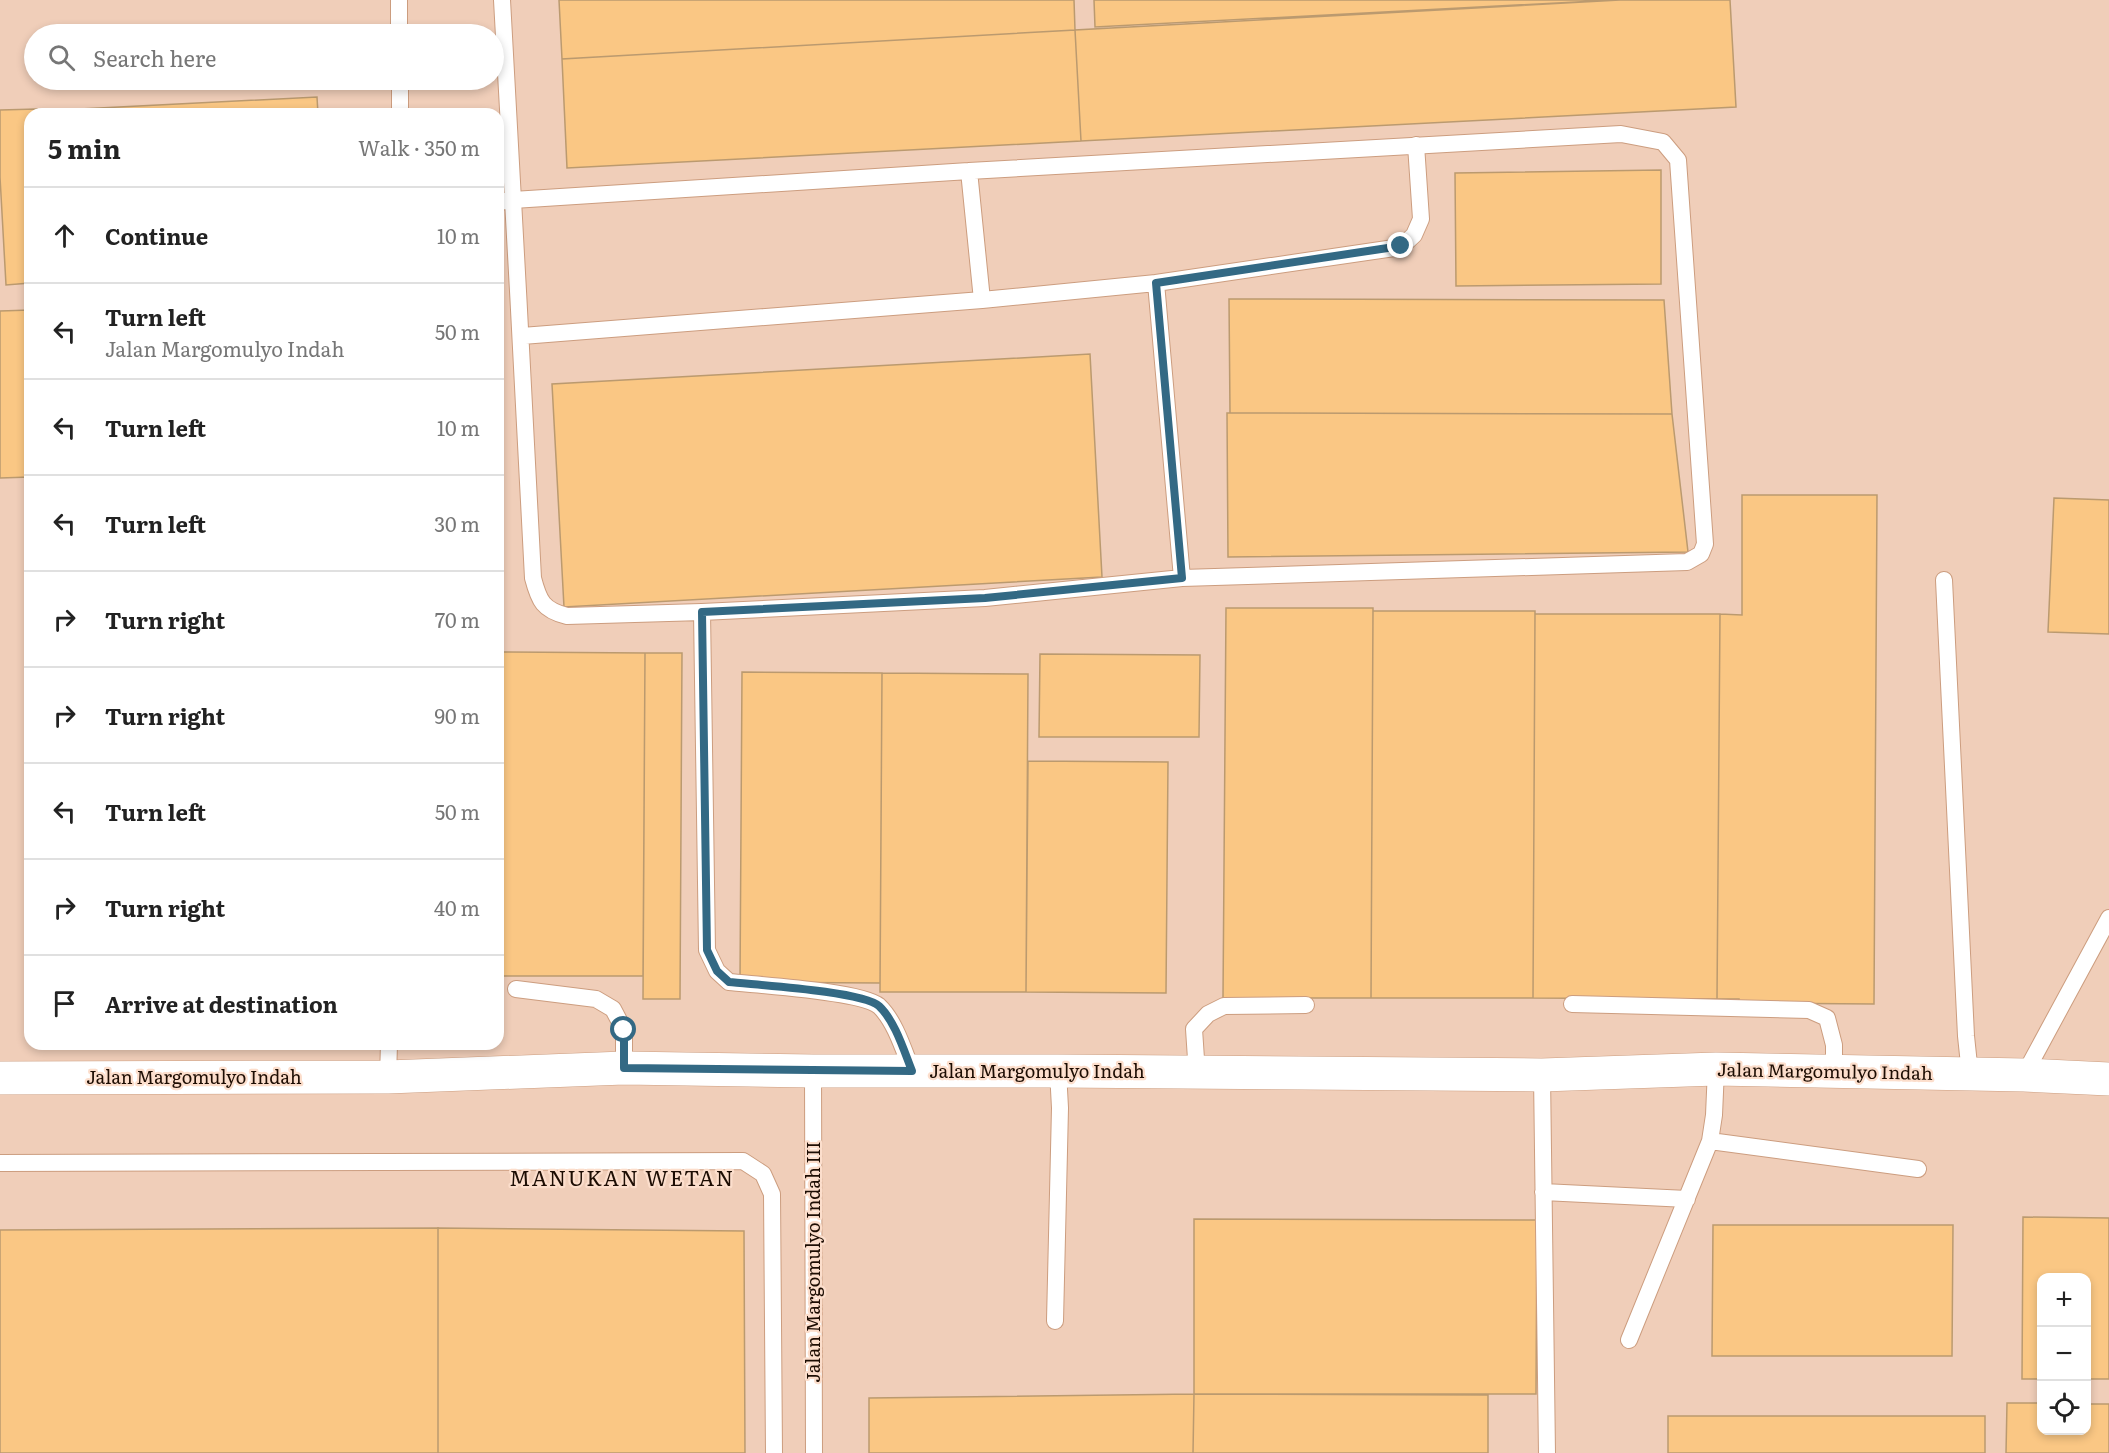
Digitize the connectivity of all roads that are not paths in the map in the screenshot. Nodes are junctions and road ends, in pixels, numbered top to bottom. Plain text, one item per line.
1 (399, 0) edge
2 (502, 0) edge
3 (399, 24) edge
4 (502, 24) edge
5 (399, 90) edge
6 (503, 90) edge
7 (400, 108) edge
8 (504, 108) edge
9 (504, 134) edge
10 (1416, 145) junction
11 (969, 171) junction
12 (505, 201) edge
13 (1156, 283) junction
14 (982, 300) junction
15 (522, 336) junction
16 (1182, 578) junction
17 (1944, 580) dead end
18 (702, 612) junction
19 (2109, 918) edge
20 (516, 989) dead end
21 (1572, 1004) dead end
22 (1306, 1005) dead end
23 (389, 1050) edge
24 (624, 1068) junction
25 (1716, 1070) junction
26 (813, 1071) junction
27 (912, 1071) junction
28 (1058, 1071) junction
29 (1834, 1072) junction
30 (1197, 1074) junction
31 (1970, 1074) junction
32 (1542, 1075) junction
33 (2024, 1075) junction
34 (388, 1077) junction
35 (0, 1078) edge
36 (2109, 1079) edge
37 (1710, 1141) junction
38 (0, 1162) edge
39 (1918, 1169) dead end
40 (1543, 1192) junction
41 (1687, 1199) junction
42 (1055, 1321) dead end
43 (1629, 1340) dead end
44 (774, 1453) edge
45 (814, 1453) edge
46 (1547, 1453) edge

1 - 3 lane
2 - 4 lane
5 - 7 lane
6 - 8 lane
9 - 12 lane
10 - 11 lane
10 - 13 lane
10 - 16 lane
11 - 12 lane
11 - 14 lane
12 - 15 lane
13 - 14 lane
13 - 16 lane
14 - 15 lane
15 - 18 lane
16 - 18 lane
17 - 31 lane
18 - 27 lane
19 - 33 lane
20 - 24 lane
21 - 29 lane
22 - 30 lane
23 - 34 lane
24 - 26 street, Jalan Margomulyo Indah
24 - 34 street, Jalan Margomulyo Indah
25 - 29 street, Jalan Margomulyo Indah
25 - 32 street, Jalan Margomulyo Indah
25 - 37 lane
26 - 27 street, Jalan Margomulyo Indah
26 - 45 lane, Jalan Margomulyo Indah III
27 - 28 street, Jalan Margomulyo Indah
28 - 30 street, Jalan Margomulyo Indah
28 - 42 lane
29 - 31 street, Jalan Margomulyo Indah
30 - 32 street, Jalan Margomulyo Indah
31 - 33 street, Jalan Margomulyo Indah
32 - 40 lane
33 - 36 street, Jalan Margomulyo Indah
34 - 35 street, Jalan Margomulyo Indah
37 - 39 lane
37 - 41 lane
38 - 44 lane
40 - 41 lane
40 - 46 lane
41 - 43 lane

